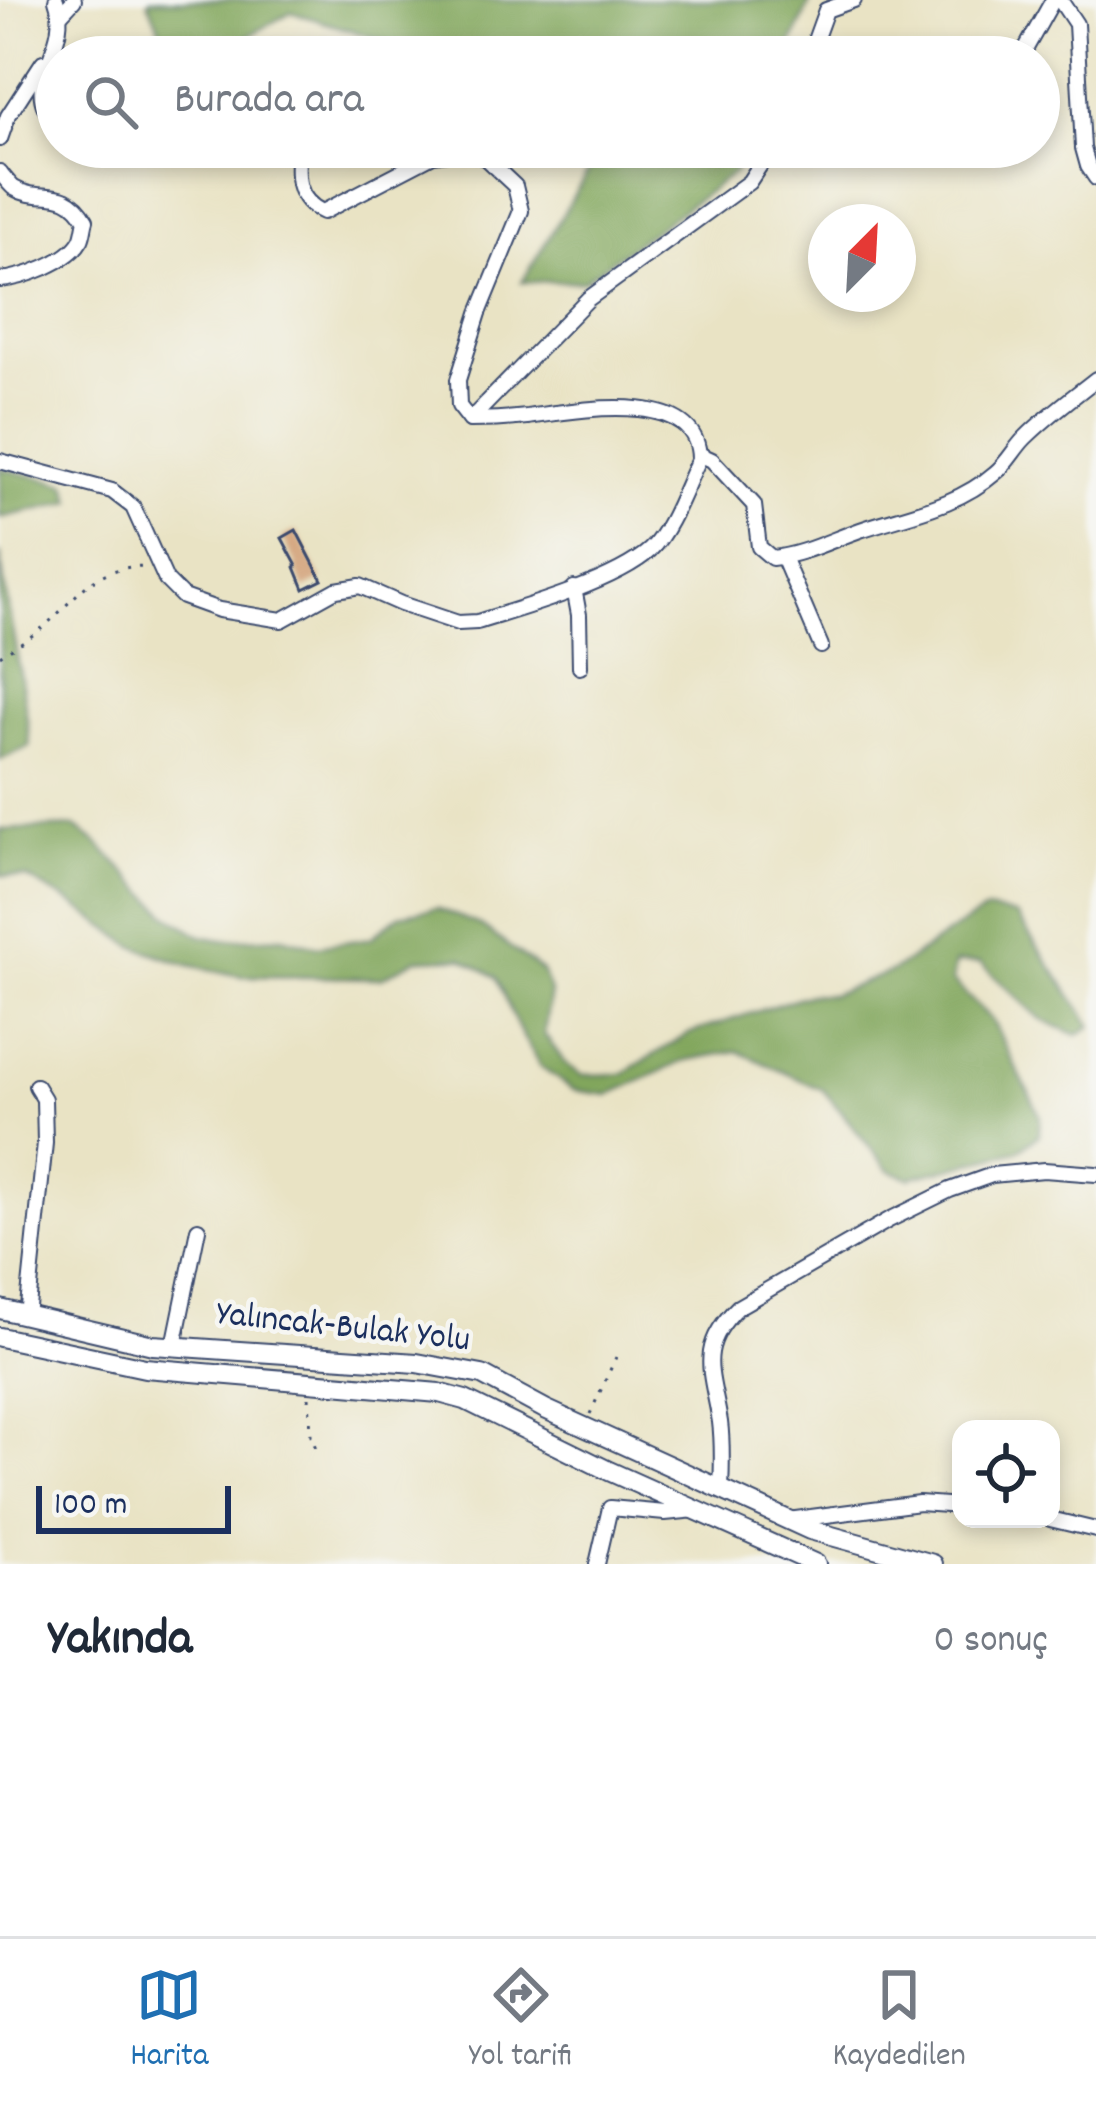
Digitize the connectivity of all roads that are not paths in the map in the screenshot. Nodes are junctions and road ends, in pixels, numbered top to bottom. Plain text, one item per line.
1 (74, 0) edge
2 (854, 0) edge
3 (1056, 0) edge
4 (828, 5) edge
5 (59, 7) edge
6 (817, 36) edge
7 (1034, 36) edge
8 (36, 73) edge
9 (0, 139) edge
10 (296, 168) edge
11 (408, 168) edge
12 (495, 168) edge
13 (758, 168) edge
14 (0, 172) edge
15 (1096, 178) edge
16 (0, 280) edge
17 (1096, 379) edge
18 (470, 420) junction
19 (700, 454) junction
20 (0, 461) edge
21 (783, 557) junction
22 (574, 589) junction
23 (821, 646) dead end
24 (580, 667) dead end
25 (36, 1086) dead end
26 (1096, 1174) edge
27 (198, 1229) dead end
28 (0, 1309) edge
29 (27, 1316) junction
30 (0, 1336) edge
31 (174, 1346) junction
32 (721, 1490) junction
33 (952, 1505) edge
34 (696, 1510) junction
35 (788, 1520) junction
36 (1060, 1521) edge
37 (1096, 1530) edge
38 (597, 1564) edge
39 (816, 1564) edge
40 (933, 1564) edge

1 - 5 street
2 - 4 street
3 - 7 street
3 - 15 street
4 - 6 street
8 - 9 street
10 - 11 street
12 - 18 street
13 - 18 street
14 - 16 street
17 - 21 street
18 - 19 street
19 - 21 street
19 - 22 street
20 - 22 street
21 - 23 street
22 - 24 street
25 - 29 street
26 - 32 street
27 - 31 street
28 - 29 main road, Yalıncak-Bulak Yolu
29 - 31 main road, Yalıncak-Bulak Yolu
30 - 34 main road, Yalıncak-Bulak Yolu
31 - 32 main road, Yalıncak-Bulak Yolu
32 - 35 main road, Yalıncak-Bulak Yolu
33 - 35 street
34 - 38 street
34 - 39 main road, Yalıncak-Bulak Yolu
35 - 40 main road, Yalıncak-Bulak Yolu
36 - 37 street

